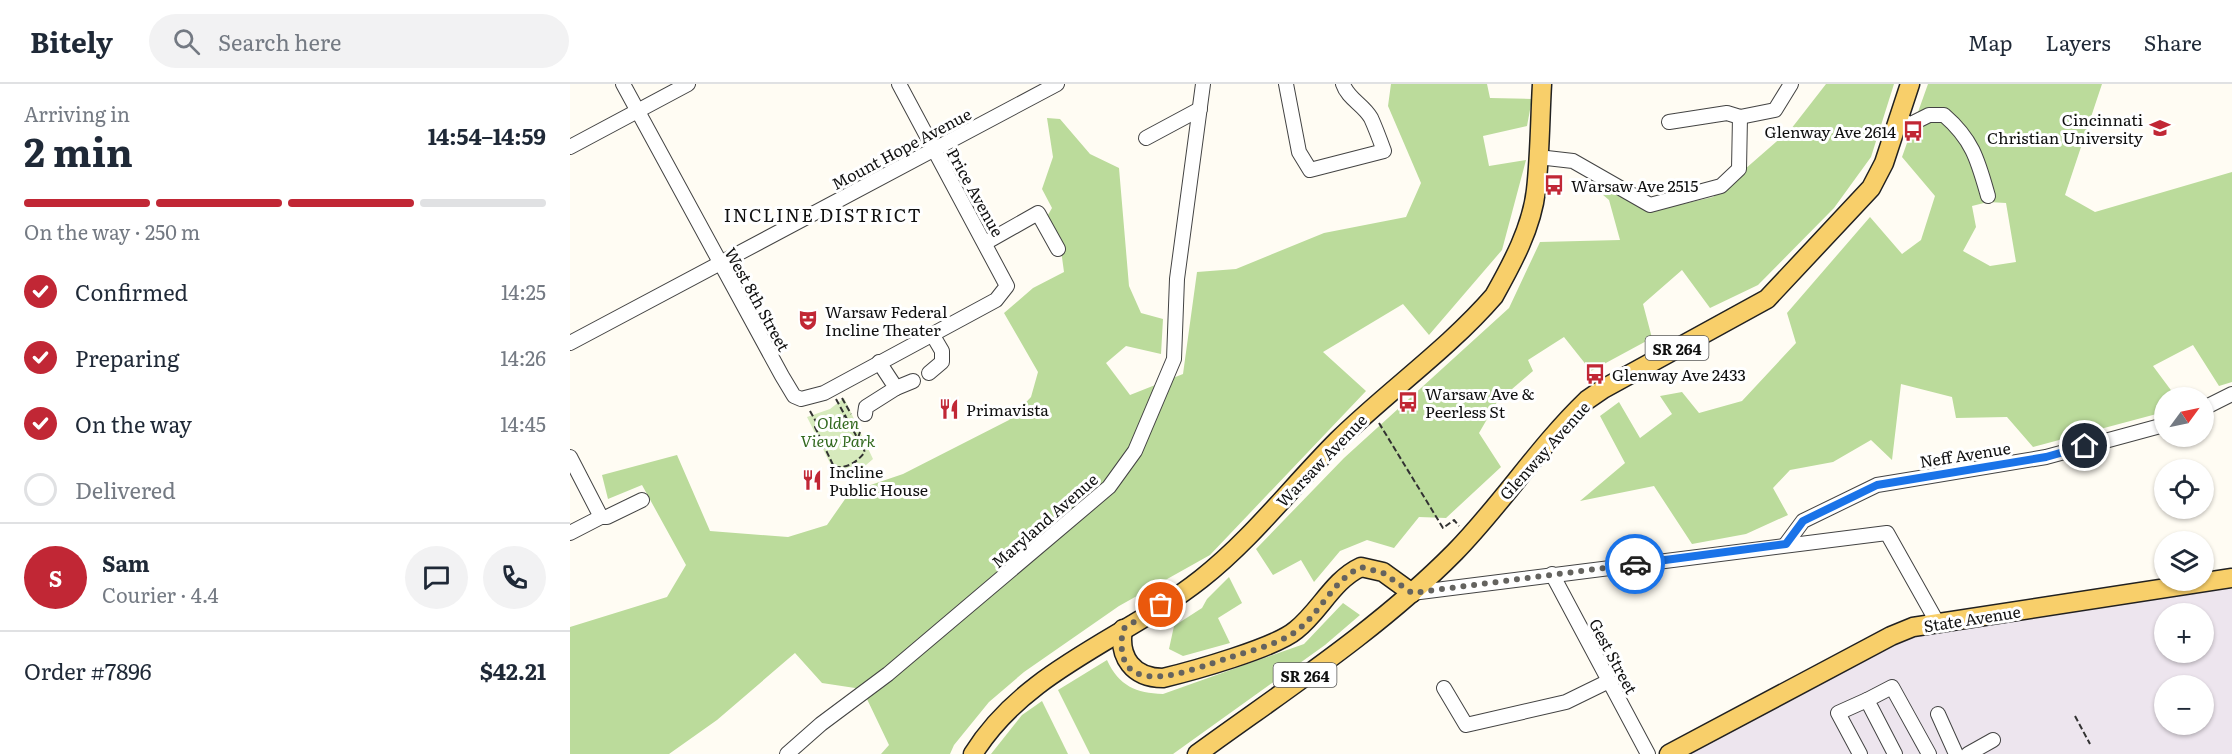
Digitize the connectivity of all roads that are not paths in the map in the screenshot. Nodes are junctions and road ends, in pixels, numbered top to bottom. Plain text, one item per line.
1 (623, 84) edge
2 (687, 84) edge
3 (899, 84) edge
4 (1057, 84) edge
5 (1203, 84) edge
6 (1286, 84) edge
7 (1343, 84) edge
8 (1542, 84) edge
9 (1791, 84) edge
10 (1910, 84) edge
11 (1200, 109) junction
12 (638, 111) junction
13 (1740, 117) junction
14 (1898, 120) junction
15 (1669, 122) dead end
16 (1146, 138) dead end
17 (570, 147) edge
18 (934, 150) junction
19 (1538, 157) junction
20 (1988, 196) dead end
21 (986, 243) junction
22 (1058, 249) dead end
23 (719, 262) junction
24 (932, 334) junction
25 (570, 343) edge
26 (879, 362) junction
27 (929, 373) dead end
28 (913, 381) dead end
29 (896, 388) junction
30 (2231, 397) edge
31 (2214, 404) edge
32 (865, 414) dead end
33 (2154, 428) edge
34 (570, 458) edge
35 (642, 500) dead end
36 (601, 517) junction
37 (570, 533) edge
38 (1786, 544) junction
39 (1552, 574) junction
40 (2232, 578) edge
41 (1412, 593) junction
42 (1937, 622) junction
43 (1123, 629) junction
44 (1609, 681) junction
45 (1444, 688) dead end
46 (1867, 700) junction
47 (1938, 714) dead end
48 (1993, 740) dead end
49 (787, 754) edge
50 (973, 754) edge
51 (1197, 754) edge
52 (1648, 754) edge
53 (1670, 754) edge
54 (1860, 754) edge
55 (1895, 754) edge
56 (1929, 754) edge
57 (1956, 754) edge
58 (1968, 754) edge

1 - 12 street, West 8th Street
2 - 12 street
3 - 18 street, Price Avenue
4 - 18 street, Mount Hope Avenue
5 - 11 street, Maryland Avenue
6 - 7 street
8 - 19 main road, Warsaw Avenue
9 - 13 street
10 - 14 main road, Glenway Avenue / SR 264
11 - 16 street
11 - 49 street, Maryland Avenue
12 - 17 street
12 - 23 street, West 8th Street
13 - 15 street
13 - 19 street
14 - 20 street
14 - 41 main road, Glenway Avenue / SR 264
18 - 21 street, Price Avenue
18 - 23 street, Mount Hope Avenue
19 - 43 main road, Warsaw Avenue
21 - 22 street
21 - 24 street, Price Avenue
23 - 25 street, Mount Hope Avenue
23 - 26 street, West 8th Street
24 - 26 street
24 - 27 street
26 - 29 street
28 - 29 street
29 - 32 street
30 - 31 street
33 - 38 street, Neff Avenue
34 - 36 street
35 - 36 street
36 - 37 street
38 - 39 street
38 - 42 street
39 - 41 street
39 - 44 street, Gest Street
40 - 42 main road, State Avenue
41 - 43 main road
41 - 51 main road, Glenway Avenue / SR 264
42 - 53 main road, State Avenue
43 - 50 main road, Warsaw Avenue
44 - 45 street
44 - 52 street, Gest Street
46 - 54 street
46 - 55 street
46 - 56 street
47 - 57 street
48 - 58 street

